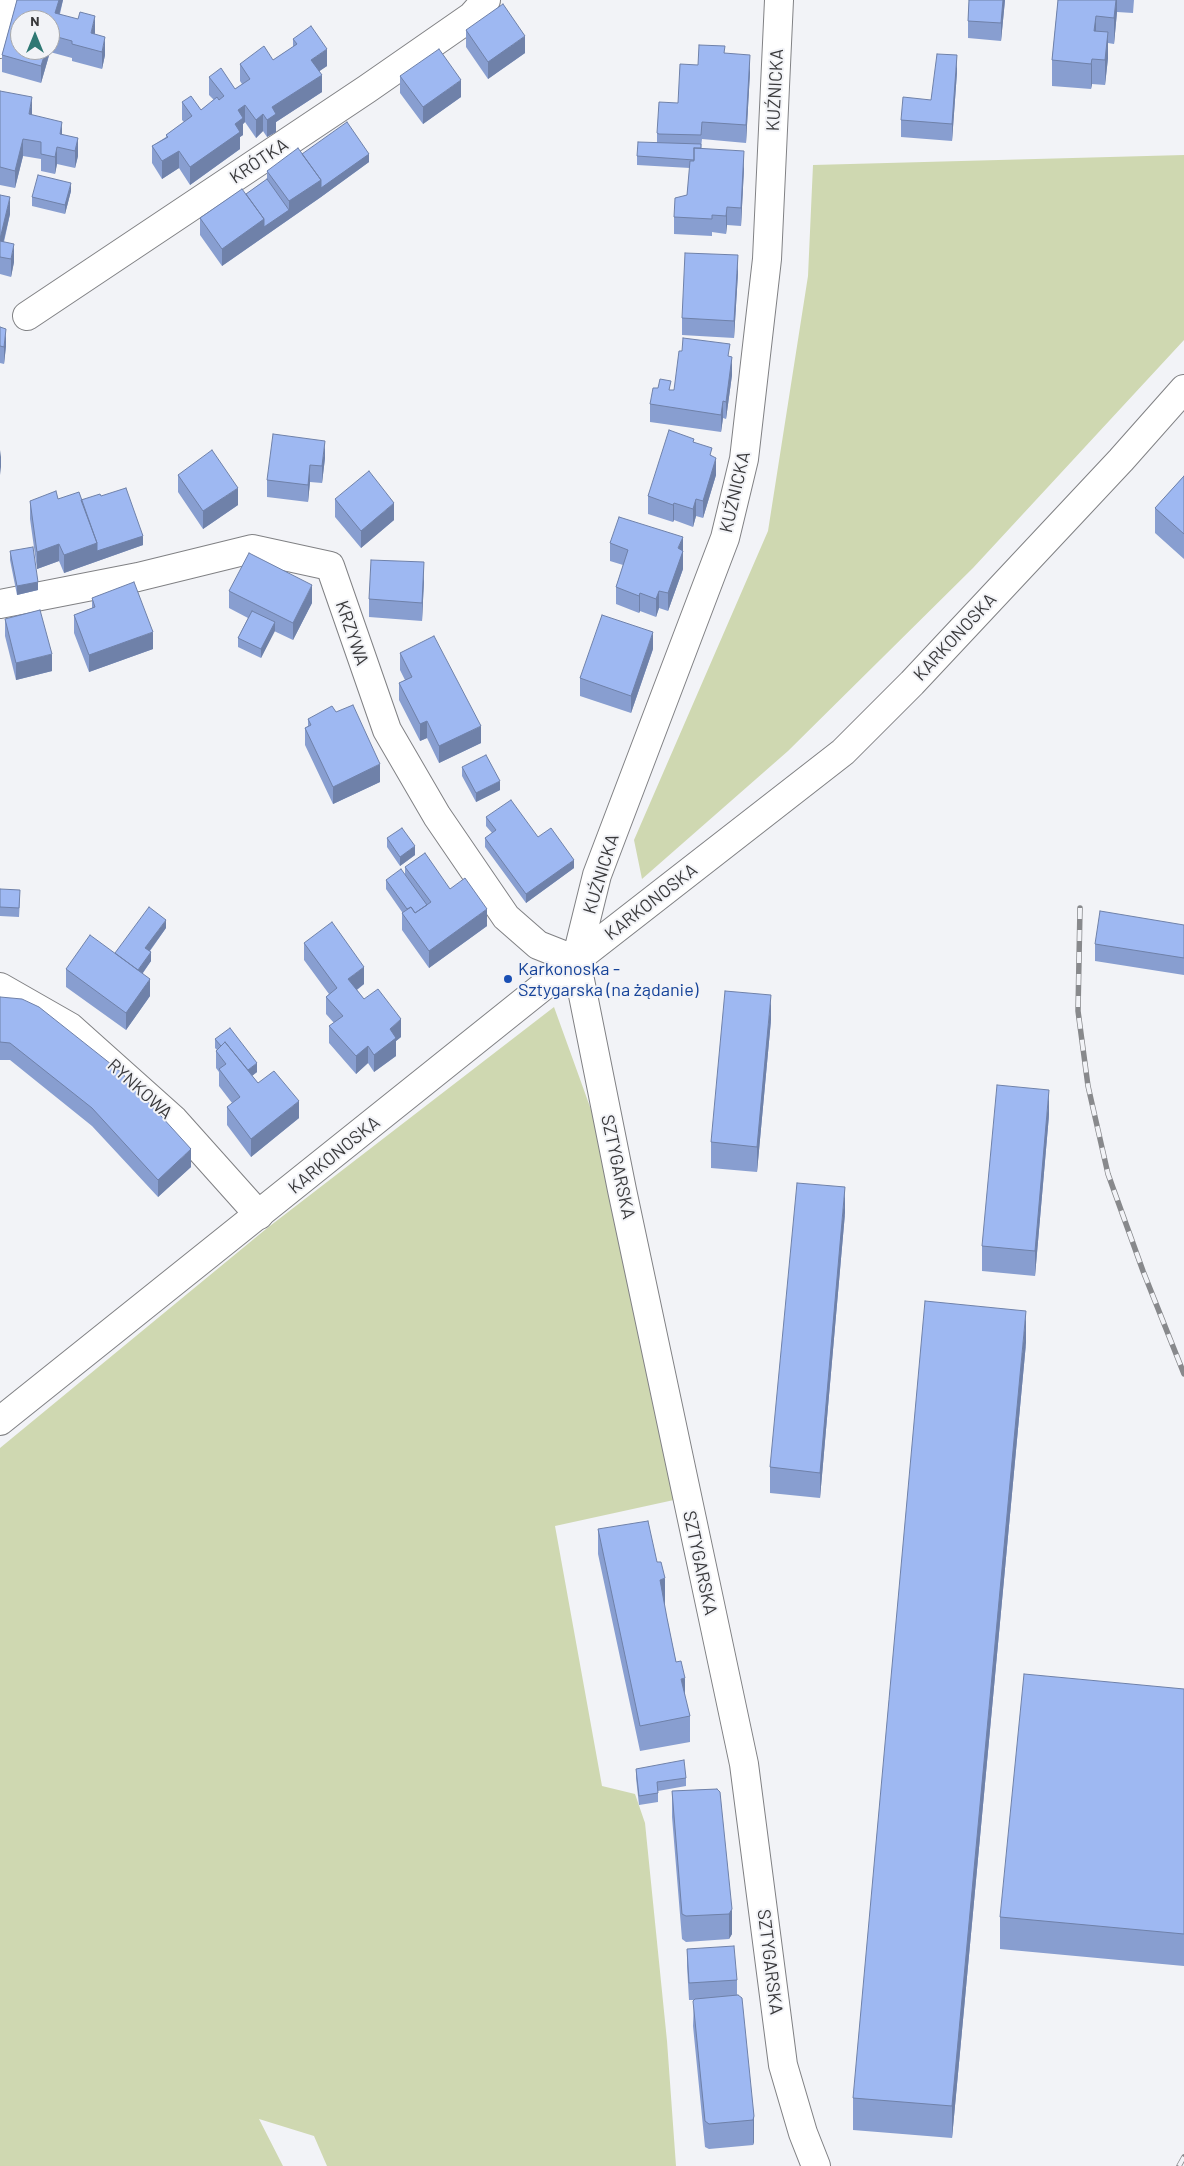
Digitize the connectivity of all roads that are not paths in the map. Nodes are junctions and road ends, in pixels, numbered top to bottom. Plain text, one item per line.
1 (12, 0) edge
2 (486, 0) edge
3 (779, 0) edge
4 (0, 44) edge
5 (28, 316) dead end
6 (1184, 389) edge
7 (0, 604) edge
8 (576, 960) junction
9 (0, 987) edge
10 (258, 1215) junction
11 (0, 1421) edge
12 (816, 2166) edge

1 - 4 street
2 - 5 street, KRÓTKA
3 - 8 street, KUŹNICKA
6 - 8 street, KARKONOSKA
7 - 8 street, KRZYWA
8 - 10 street, KARKONOSKA
8 - 12 street, SZTYGARSKA
9 - 10 street, RYNKOWA
10 - 11 street, KARKONOSKA

